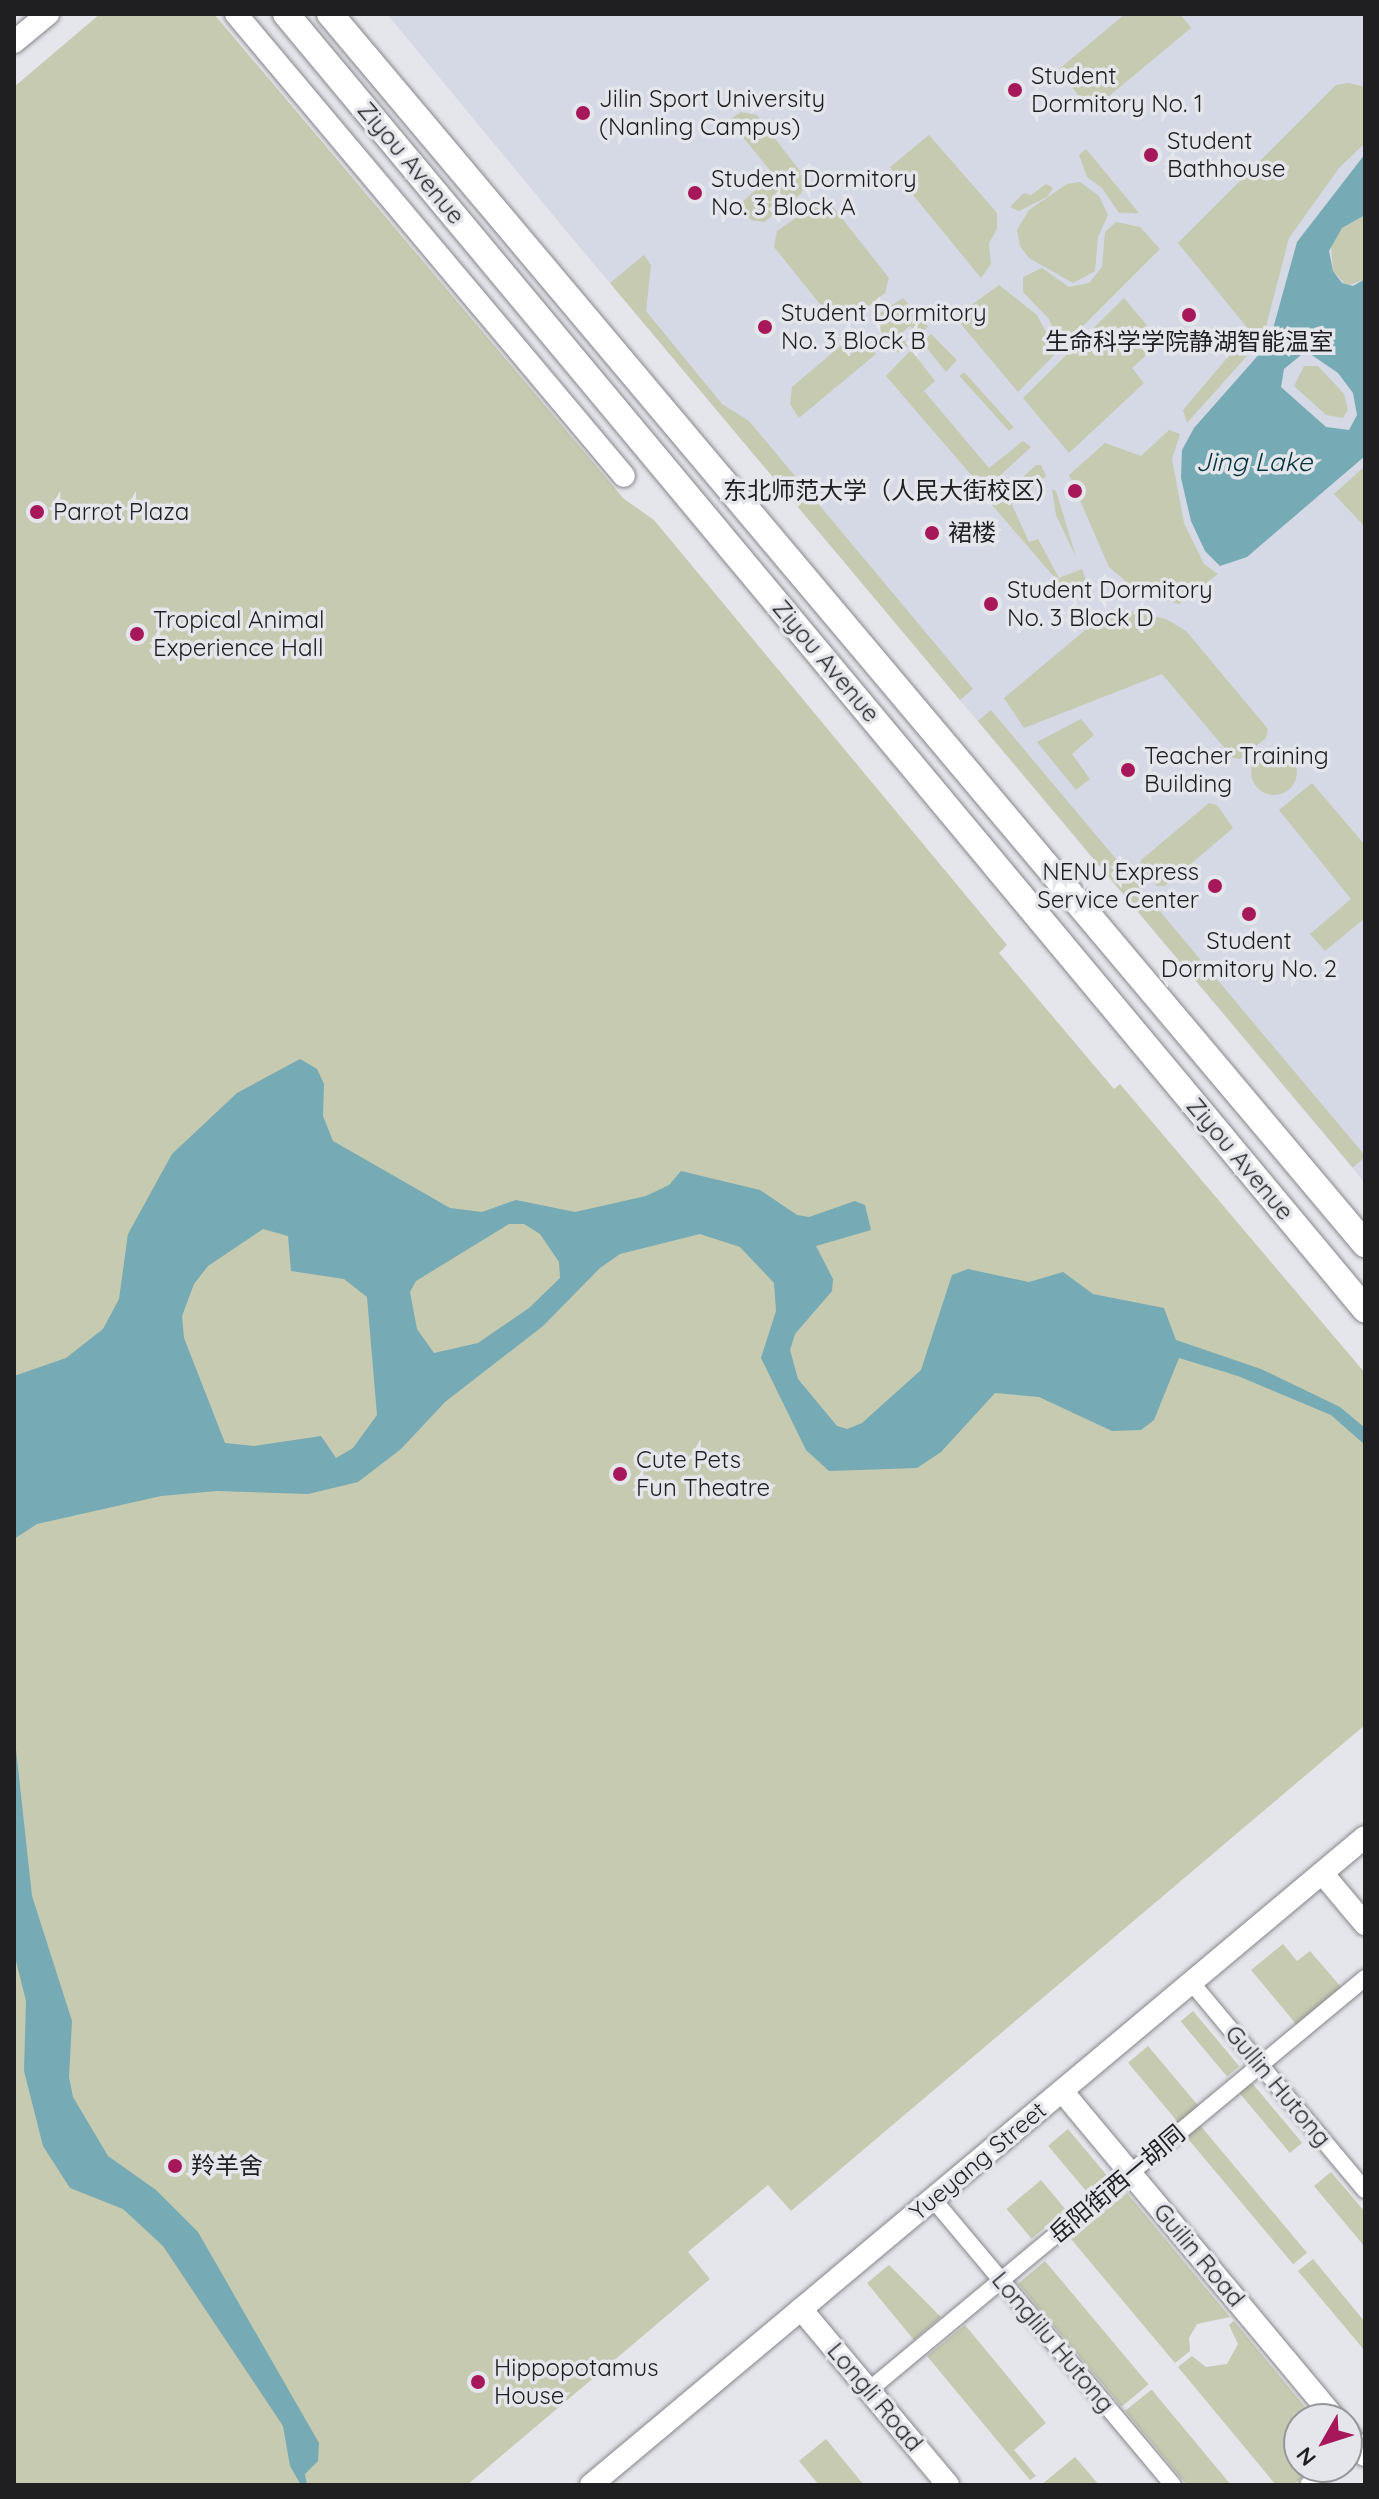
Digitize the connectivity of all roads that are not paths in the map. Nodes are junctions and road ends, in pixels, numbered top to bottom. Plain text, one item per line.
1 (48, 14) edge
2 (236, 14) edge
3 (286, 14) edge
4 (330, 14) edge
5 (14, 42) edge
6 (624, 476) dead end
7 (1365, 1244) edge
8 (1365, 1309) edge
9 (1365, 1837) edge
10 (1322, 1873) junction
11 (1365, 1924) edge
12 (1365, 1978) edge
13 (1191, 1982) junction
14 (1260, 2065) junction
15 (1062, 2091) junction
16 (1130, 2173) junction
17 (1365, 2190) edge
18 (933, 2199) junction
19 (1001, 2280) junction
20 (801, 2309) junction
21 (869, 2390) junction
22 (1322, 2403) edge
23 (591, 2485) edge
24 (948, 2485) edge
25 (1173, 2485) edge

1 - 5 street
2 - 6 street
3 - 8 main road, Ziyou Avenue
4 - 7 main road, Ziyou Avenue
9 - 10 street, Yueyang Street
10 - 11 street
10 - 13 street, Yueyang Street
12 - 14 street, 岳阳街西一胡同
13 - 14 street, Gullin Hutong
13 - 15 street, Yueyang Street
14 - 16 street, 岳阳街西一胡同
14 - 17 street, Gullin Hutong
15 - 16 street, Guilin Road
15 - 18 street, Yueyang Street
16 - 19 street, 岳阳街西一胡同
16 - 22 street, Guilin Road
18 - 19 street, Longlilu Hutong
18 - 20 street, Yueyang Street
19 - 21 street, 岳阳街西一胡同
19 - 25 street, Longlilu Hutong
20 - 21 street, Longli Road
20 - 23 street, Yueyang Street
21 - 24 street, Longli Road

